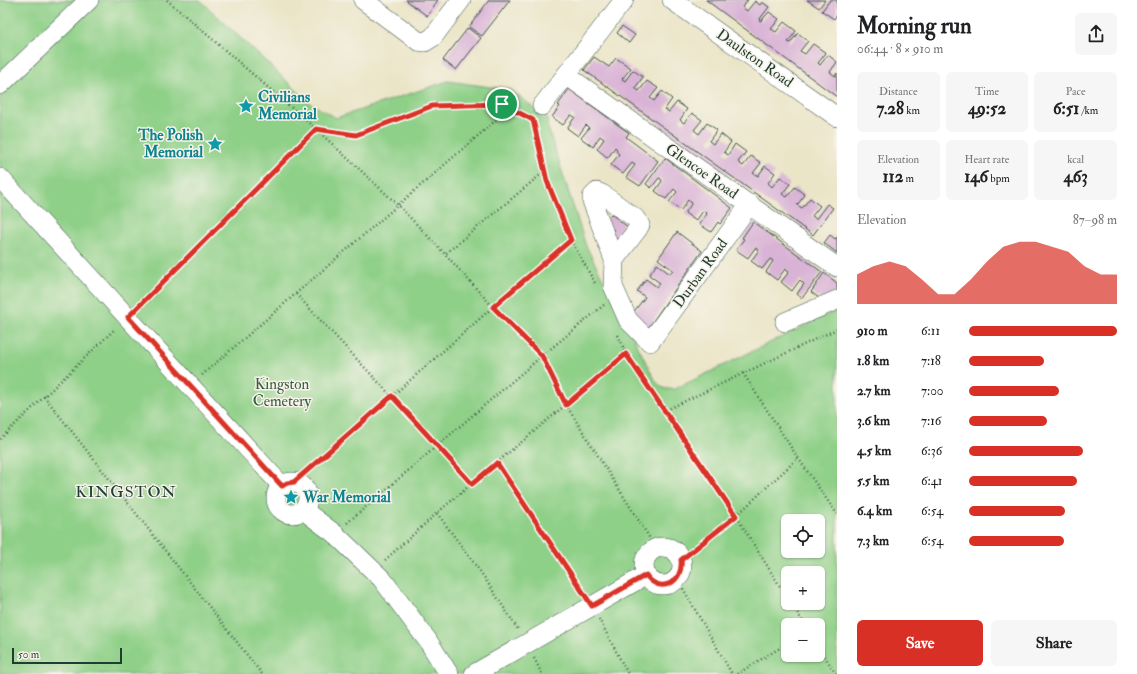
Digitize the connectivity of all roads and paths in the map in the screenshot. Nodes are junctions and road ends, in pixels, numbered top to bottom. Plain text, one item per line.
1 (89, 0) edge
2 (167, 0) edge
3 (363, 0) edge
4 (461, 0) edge
5 (624, 0) edge
6 (672, 0) edge
7 (566, 75) junction
8 (0, 85) edge
9 (542, 106) dead end
10 (510, 108) junction
11 (837, 117) edge
12 (316, 129) junction
13 (545, 171) junction
14 (0, 178) edge
15 (750, 204) junction
16 (398, 205) junction
17 (445, 254) junction
18 (614, 260) dead end
19 (837, 268) edge
20 (296, 294) junction
21 (837, 300) edge
22 (606, 303) dead end
23 (493, 307) junction
24 (128, 317) junction
25 (785, 322) dead end
26 (837, 329) edge
27 (542, 356) junction
28 (743, 373) junction
29 (190, 385) junction
30 (44, 396) junction
31 (392, 396) junction
32 (566, 405) junction
33 (664, 411) junction
34 (0, 438) edge
35 (438, 446) junction
36 (798, 458) junction
37 (497, 463) junction
38 (288, 484) junction
39 (472, 484) junction
40 (302, 510) junction
41 (437, 513) junction
42 (837, 514) edge
43 (736, 516) junction
44 (335, 534) junction
45 (656, 548) junction
46 (681, 560) junction
47 (373, 570) junction
48 (646, 575) junction
49 (677, 578) junction
50 (781, 588) edge
51 (592, 606) junction
52 (527, 643) junction
53 (781, 647) edge
54 (825, 656) edge
55 (262, 674) edge
56 (449, 674) edge
57 (474, 674) edge
58 (542, 674) edge
59 (628, 674) edge
60 (732, 674) edge
61 (737, 674) edge
62 (837, 674) edge

1 - 8 street
2 - 12 path
3 - 4 street
5 - 7 street
6 - 11 street, Daulston Road
7 - 9 street
7 - 15 street, Glencoe Road
10 - 12 path
10 - 13 path
10 - 16 path
12 - 16 path
12 - 24 path
13 - 17 path
13 - 23 path
14 - 24 street
15 - 18 street, Durban Road
15 - 19 street, Glencoe Road
16 - 17 path
16 - 20 path
17 - 23 path
20 - 29 path
20 - 31 path
21 - 25 street
22 - 27 path
23 - 27 path
23 - 31 path
24 - 29 street
24 - 30 path
26 - 28 path
27 - 32 path
27 - 35 path
28 - 33 path
28 - 36 path
29 - 38 street
30 - 34 path
30 - 55 path
31 - 35 path
31 - 38 path
32 - 33 path
32 - 37 path
32 - 45 path
33 - 43 path
35 - 39 path
35 - 44 path
36 - 42 path
36 - 43 path
37 - 39 path
37 - 51 path
38 - 40 street
38 - 40 street
39 - 41 path
40 - 44 street
41 - 47 path
41 - 52 path
43 - 46 path
43 - 50 path
44 - 47 street
45 - 46 street
45 - 48 street
46 - 49 street
47 - 56 street
48 - 49 street
48 - 51 street
49 - 60 path
51 - 52 street
51 - 59 path
52 - 57 street
52 - 58 path
53 - 61 path
54 - 62 path

